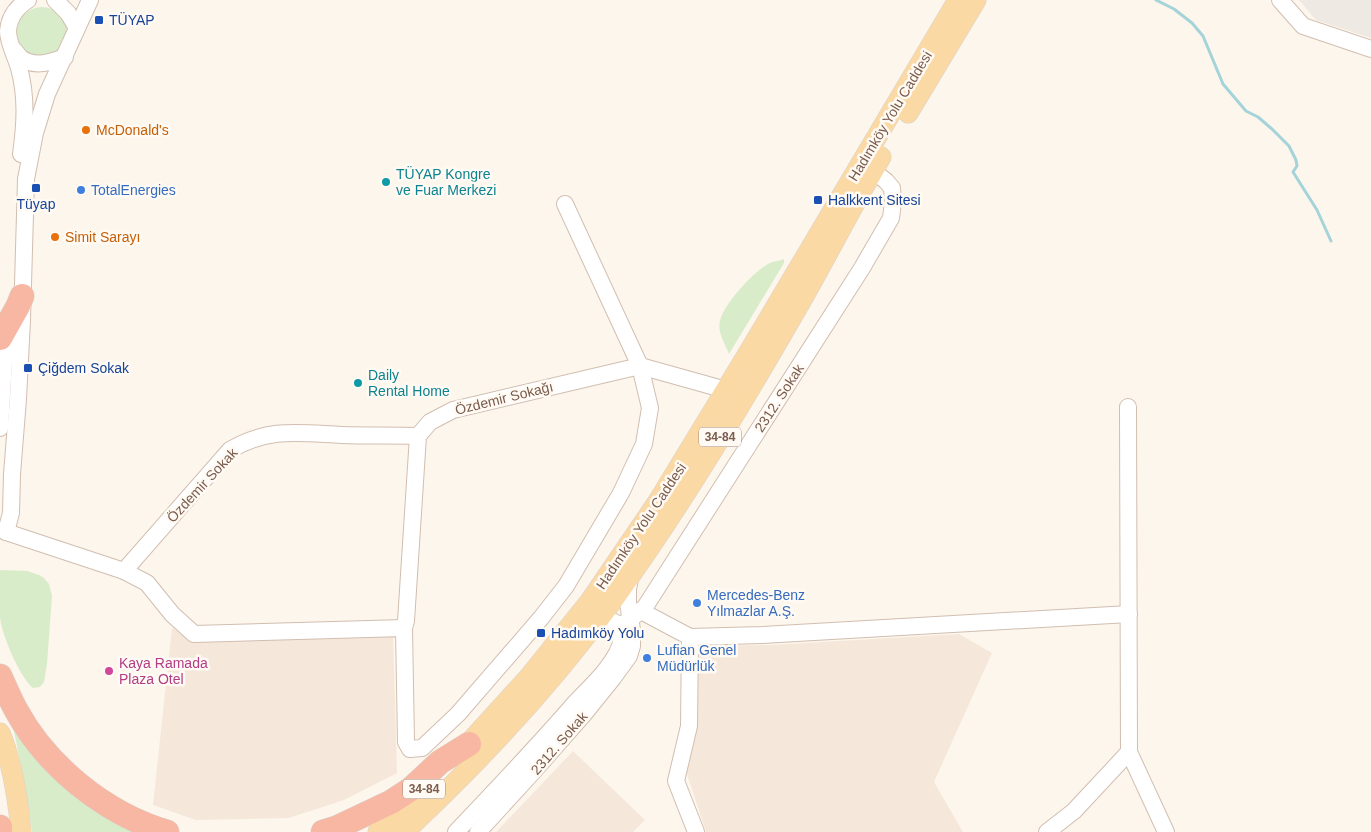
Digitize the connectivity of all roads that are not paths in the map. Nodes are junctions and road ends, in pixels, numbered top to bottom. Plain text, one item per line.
1 (28, 0) edge
2 (55, 0) edge
3 (90, 0) edge
4 (958, 0) edge
5 (976, 0) edge
6 (1280, 0) edge
7 (77, 28) junction
8 (13, 48) junction
9 (1371, 49) edge
10 (64, 57) junction
11 (873, 171) junction
12 (565, 204) dead end
13 (19, 229) junction
14 (22, 296) junction
15 (5, 329) edge
16 (640, 366) junction
17 (2, 389) junction
18 (726, 390) junction
19 (18, 399) junction
20 (1128, 407) dead end
21 (0, 428) edge
22 (418, 436) junction
23 (3, 528) edge
24 (124, 570) junction
25 (631, 574) junction
26 (1129, 614) junction
27 (630, 619) junction
28 (404, 628) junction
29 (690, 637) junction
30 (580, 643) junction
31 (0, 676) edge
32 (0, 733) edge
33 (469, 744) junction
34 (1129, 752) junction
35 (0, 827) edge
36 (0, 832) edge
37 (21, 832) edge
38 (167, 832) edge
39 (322, 832) edge
40 (378, 832) edge
41 (404, 832) edge
42 (456, 832) edge
43 (478, 832) edge
44 (696, 832) edge
45 (1047, 832) edge
46 (1166, 832) edge

1 - 8 street
2 - 7 street
3 - 7 street
4 - 18 main road, Hadımköy Yolu Caddesi / 34-84
5 - 11 main road, Hadımköy Yolu Caddesi / 34-84
6 - 9 street
7 - 10 street
8 - 10 street
8 - 13 street
10 - 13 street
11 - 25 main road, Hadımköy Yolu Caddesi / 34-84
11 - 27 street, 2312. Sokak
12 - 16 street
13 - 14 street
13 - 15 street
14 - 15 highway
14 - 19 street
15 - 17 street
16 - 18 street, Özdemir Sokağı
16 - 22 street, Özdemir Sokağı
16 - 28 street
17 - 19 street
17 - 21 street
18 - 33 main road, Hadımköy Yolu Caddesi / 34-84
19 - 23 street
20 - 26 street
22 - 24 street, Özdemir Sokak
22 - 28 street
23 - 24 street
24 - 28 street
25 - 27 street, 2312. Sokak
25 - 30 main road, Hadımköy Yolu Caddesi / 34-84
26 - 29 street
26 - 34 street
27 - 29 street
27 - 30 street
27 - 42 street, 2312. Sokak
27 - 43 street, 2312. Sokak
29 - 44 street
30 - 41 main road, Hadımköy Yolu Caddesi / 34-84
31 - 38 highway
32 - 37 main road
33 - 39 highway
33 - 40 main road, Hadımköy Yolu Caddesi / 34-84
34 - 45 street
34 - 46 street
35 - 36 highway

